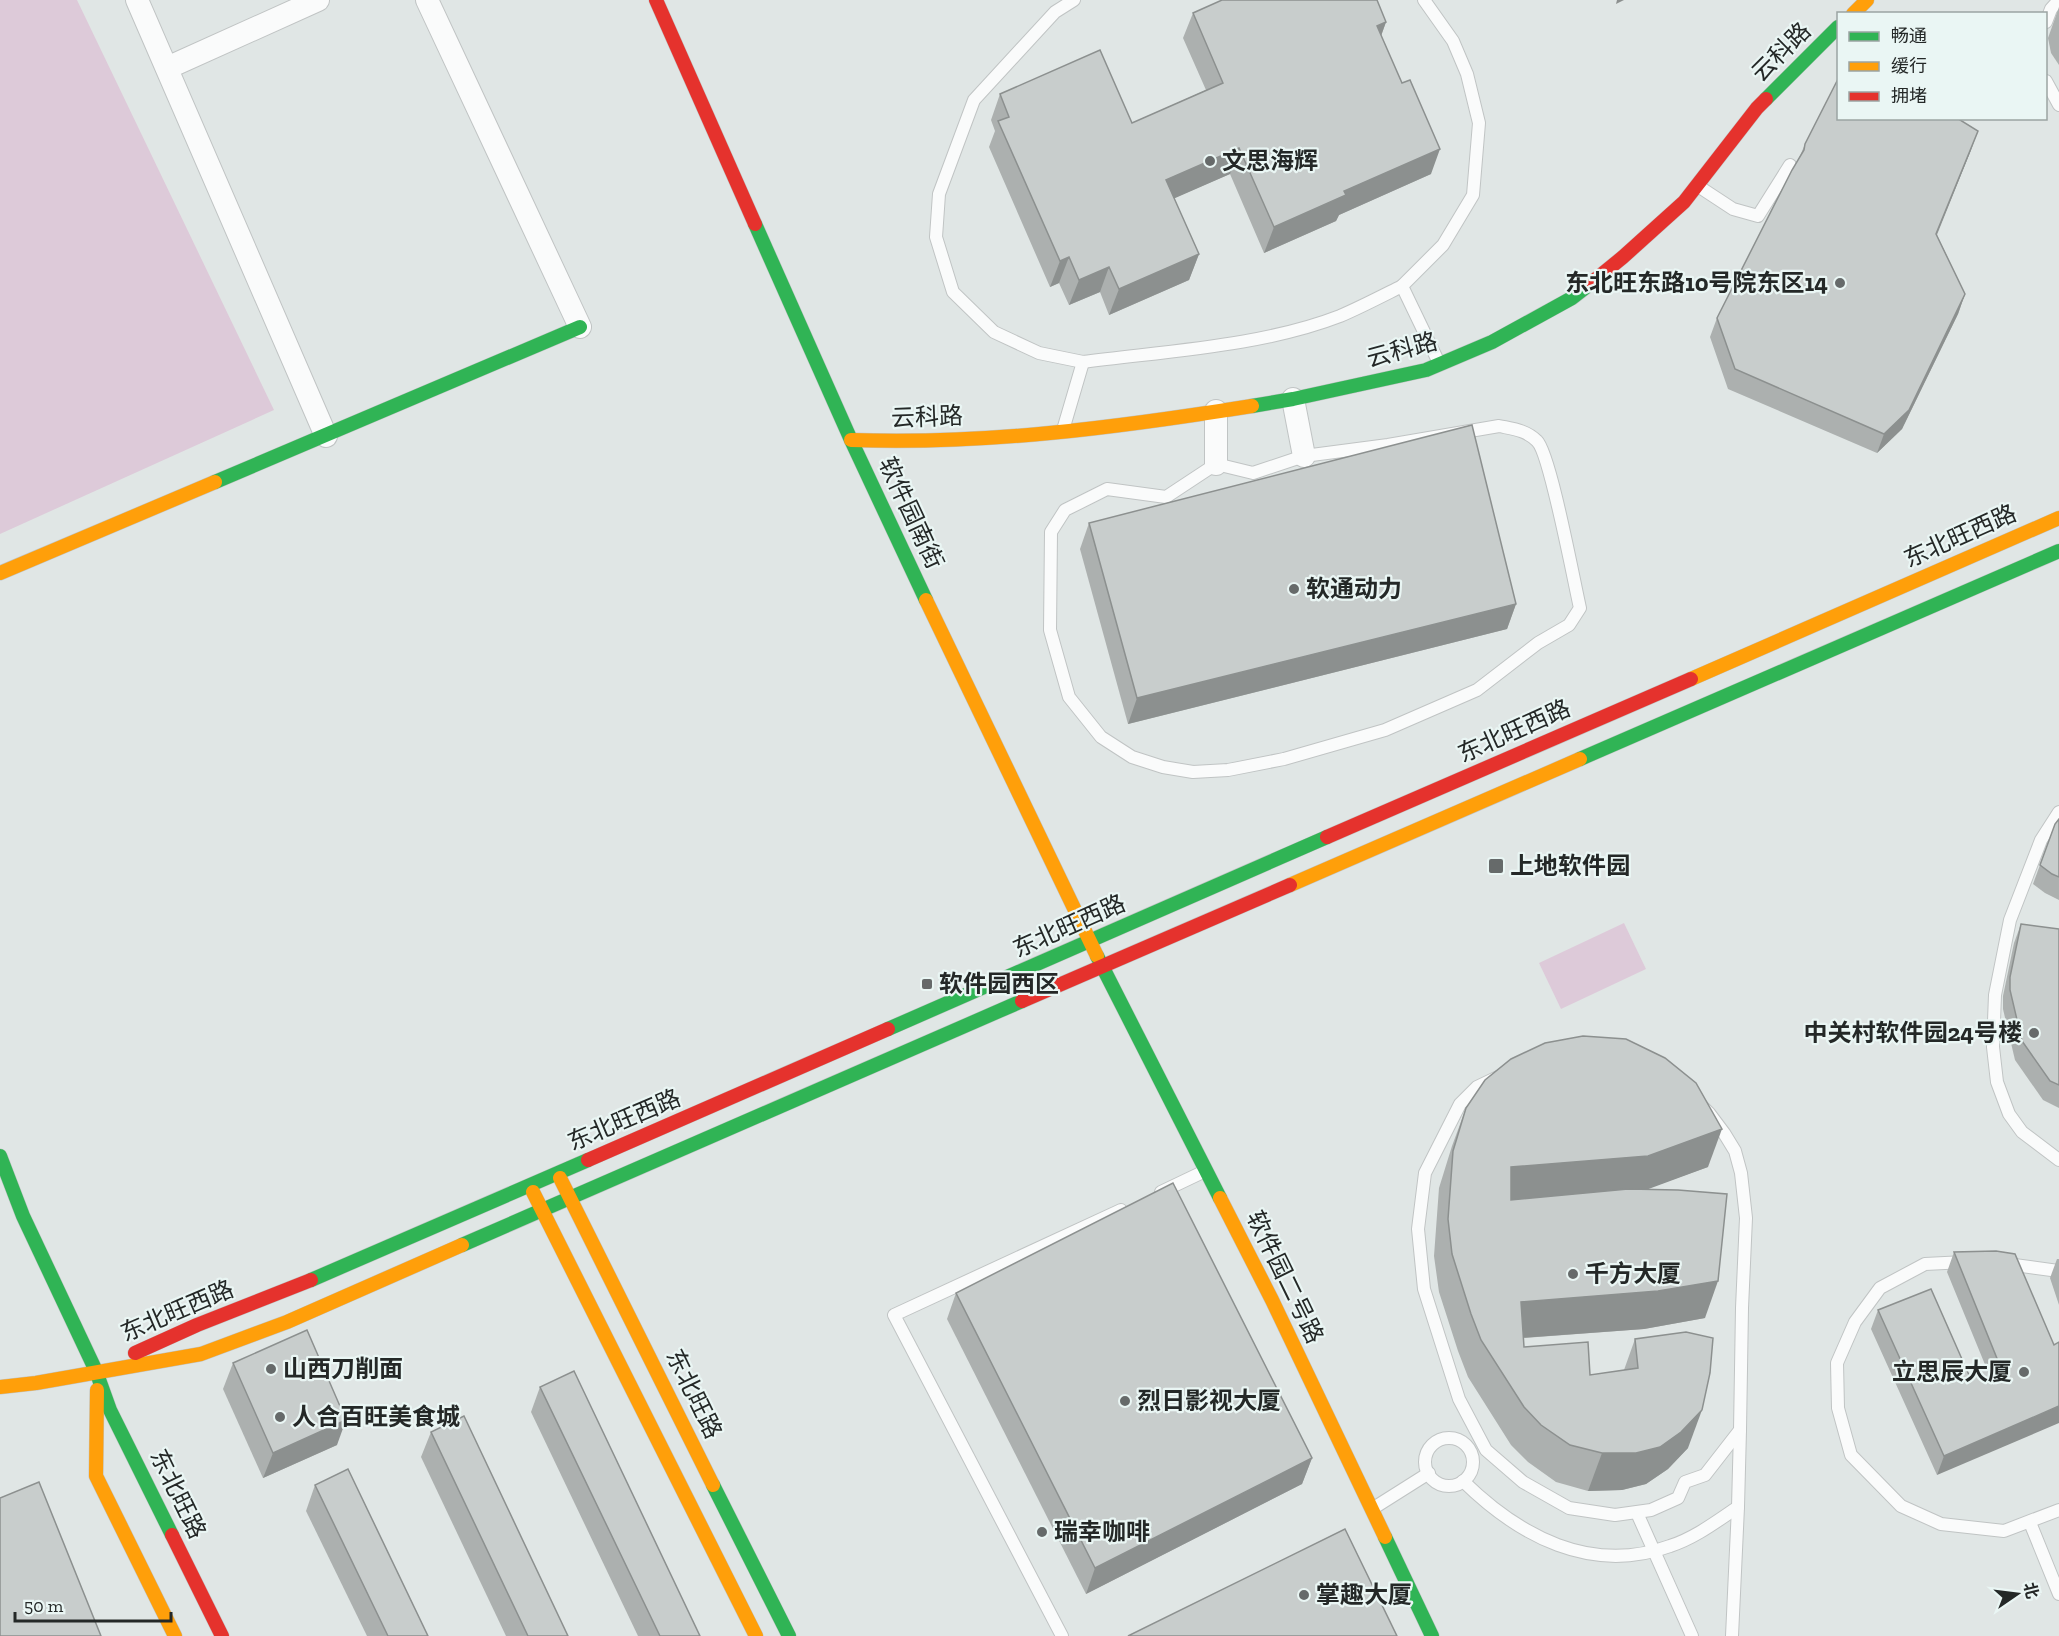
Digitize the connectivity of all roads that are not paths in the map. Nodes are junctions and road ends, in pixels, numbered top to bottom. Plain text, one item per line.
1 (137, 0) edge
2 (318, 0) edge
3 (427, 0) edge
4 (657, 0) edge
5 (1074, 0) edge
6 (1424, 0) edge
7 (1867, 0) edge
8 (2059, 0) edge
9 (1855, 12) edge
10 (2047, 19) edge
11 (1837, 29) edge
12 (167, 68) junction
13 (2047, 83) edge
14 (2059, 105) edge
15 (1790, 165) dead end
16 (1696, 185) junction
17 (1402, 286) junction
18 (580, 327) joint
19 (1083, 362) junction
20 (1440, 365) junction
21 (1293, 399) junction
22 (1215, 411) junction
23 (1063, 431) junction
24 (326, 436) junction
25 (851, 440) junction
26 (1304, 456) junction
27 (1216, 464) junction
28 (2059, 518) edge
29 (2059, 550) edge
30 (0, 573) edge
31 (2059, 812) edge
32 (1090, 942) junction
33 (1102, 966) junction
34 (0, 1156) edge
35 (2059, 1161) edge
36 (1206, 1171) junction
37 (558, 1173) junction
38 (530, 1185) junction
39 (1152, 1196) edge
40 (570, 1197) junction
41 (1131, 1206) edge
42 (542, 1210) junction
43 (2059, 1271) edge
44 (96, 1371) junction
45 (0, 1387) edge
46 (1740, 1430) junction
47 (1480, 1440) junction
48 (1470, 1449) junction
49 (1429, 1473) junction
50 (1463, 1481) junction
51 (1738, 1508) junction
52 (1372, 1509) junction
53 (2059, 1510) edge
54 (1637, 1513) junction
55 (2031, 1525) dead end
56 (1653, 1552) junction
57 (2059, 1594) edge
58 (175, 1636) edge
59 (222, 1636) edge
60 (756, 1636) edge
61 (789, 1636) edge
62 (1062, 1636) edge
63 (1432, 1636) edge
64 (1692, 1636) edge
65 (1732, 1636) edge

1 - 12 street
2 - 12 street
3 - 18 street
4 - 25 street, 软件园南街
5 - 19 lane
6 - 17 lane
7 - 9 street
8 - 10 lane
11 - 16 street, 云科路
12 - 24 street
13 - 14 lane
15 - 16 lane
16 - 20 street, 云科路
17 - 19 lane
17 - 20 lane
18 - 24 street
19 - 23 lane
20 - 21 street, 云科路
21 - 22 street, 云科路
21 - 26 street
22 - 23 street, 云科路
22 - 27 street
23 - 25 street, 云科路
24 - 30 street
25 - 32 street, 软件园南街
26 - 27 lane
26 - 27 lane
28 - 32 street, 东北旺西路
29 - 33 street, 东北旺西路
31 - 35 lane
32 - 33 street, 软件园二号路
32 - 37 street, 东北旺西路
33 - 36 street, 软件园二号路
33 - 40 street, 东北旺西路
34 - 44 street, 东北旺路
36 - 39 lane
36 - 52 street, 软件园二号路
37 - 38 street, 东北旺西路
37 - 40 street, 东北旺路
38 - 42 street
38 - 44 street, 东北旺西路
40 - 42 street, 东北旺西路
40 - 61 street, 东北旺路
41 - 62 lane
42 - 44 street, 东北旺西路
42 - 60 street
43 - 53 lane
44 - 45 street, 东北旺西路
44 - 58 street, 东北旺路
44 - 59 street, 东北旺路
46 - 47 lane
46 - 51 lane
46 - 54 lane
47 - 48 lane
47 - 54 lane
48 - 49 lane
48 - 50 lane
49 - 50 lane
49 - 52 lane
50 - 56 lane
51 - 56 lane
51 - 65 lane
52 - 63 street, 软件园二号路
54 - 56 lane
55 - 57 lane
56 - 64 lane

